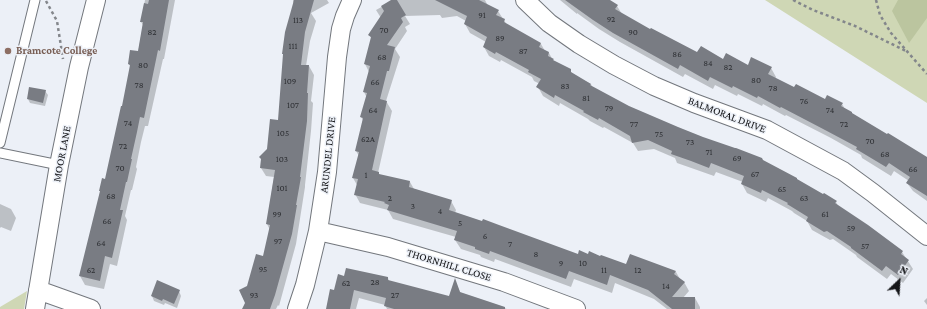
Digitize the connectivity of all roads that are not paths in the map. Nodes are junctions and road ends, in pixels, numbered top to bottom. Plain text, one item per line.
1 (35, 0) edge
2 (96, 0) edge
3 (352, 0) edge
4 (525, 0) edge
5 (0, 143) edge
6 (0, 153) edge
7 (59, 165) junction
8 (318, 231) junction
9 (927, 236) edge
10 (38, 290) junction
11 (35, 309) edge
12 (91, 309) edge
13 (297, 309) edge
14 (576, 309) edge

1 - 5 lane
2 - 7 street, MOOR LANE
3 - 8 street, ARUNDEL DRIVE
4 - 9 street, BALMORAL DRIVE
6 - 7 lane
7 - 10 street, MOOR LANE
8 - 13 street, ARUNDEL DRIVE
8 - 14 street, THORNHILL CLOSE
10 - 11 street, MOOR LANE
10 - 12 street

